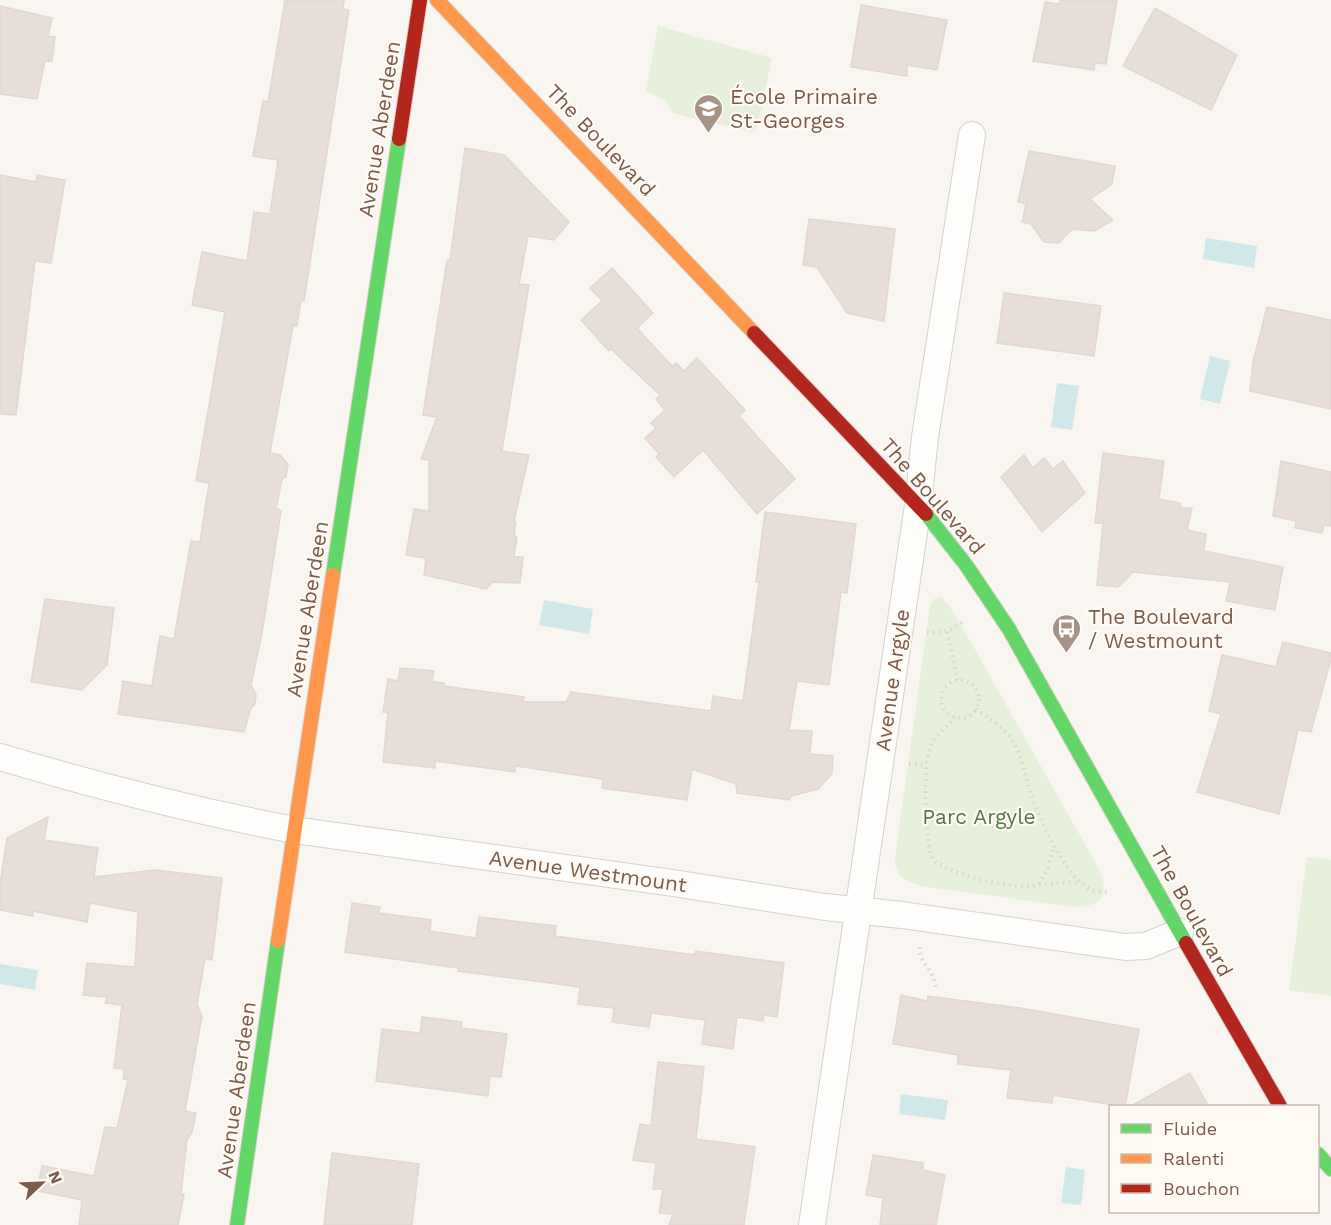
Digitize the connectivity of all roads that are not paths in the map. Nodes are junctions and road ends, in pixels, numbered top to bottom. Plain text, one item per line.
1 (420, 0) edge
2 (438, 0) edge
3 (972, 135) dead end
4 (918, 505) junction
5 (0, 757) edge
6 (294, 830) junction
7 (858, 910) junction
8 (1180, 932) junction
9 (1279, 1105) edge
10 (237, 1225) edge
11 (812, 1225) edge

1 - 6 main road, Avenue Aberdeen
2 - 4 main road, The Boulevard
3 - 4 street, Avenue Argyle
4 - 7 street, Avenue Argyle
4 - 8 main road, The Boulevard
5 - 6 street, Avenue Westmount
6 - 7 street, Avenue Westmount
6 - 10 main road, Avenue Aberdeen
7 - 8 street, Avenue Westmount
7 - 11 street, Avenue Argyle
8 - 9 main road, The Boulevard

